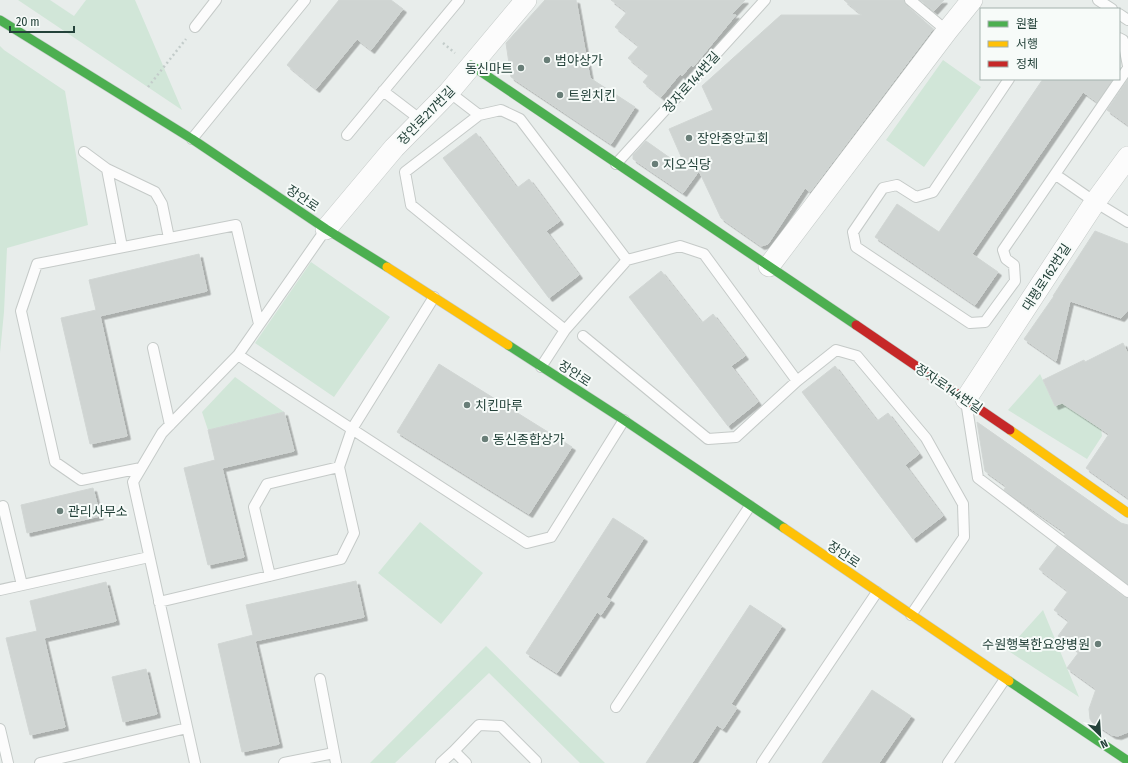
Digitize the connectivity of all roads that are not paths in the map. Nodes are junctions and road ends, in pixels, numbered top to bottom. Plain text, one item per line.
1 (216, 0) edge
2 (305, 0) edge
3 (459, 0) edge
4 (526, 0) edge
5 (765, 0) edge
6 (910, 0) edge
7 (972, 0) edge
8 (1098, 0) edge
9 (1110, 8) edge
10 (0, 20) edge
11 (195, 27) road end
12 (947, 31) junction
13 (1120, 38) edge
14 (471, 65) junction
15 (1128, 67) edge
16 (1120, 79) edge
17 (1008, 80) edge
18 (1119, 80) edge
19 (383, 92) junction
20 (449, 92) junction
21 (479, 115) junction
22 (421, 120) junction
23 (347, 135) dead end
24 (192, 139) junction
25 (84, 152) dead end
26 (1128, 157) edge
27 (616, 164) junction
28 (107, 168) junction
29 (1056, 175) junction
30 (1095, 202) junction
31 (1128, 222) edge
32 (326, 229) junction
33 (169, 238) junction
34 (122, 247) junction
35 (627, 260) junction
36 (769, 266) junction
37 (434, 297) junction
38 (259, 324) junction
39 (565, 330) junction
40 (583, 336) dead end
41 (153, 348) dead end
42 (238, 355) junction
43 (541, 367) junction
44 (797, 380) junction
45 (966, 399) junction
46 (624, 420) junction
47 (170, 425) junction
48 (352, 429) junction
49 (339, 467) junction
50 (141, 468) junction
51 (4, 506) dead end
52 (750, 506) junction
53 (1128, 513) edge
54 (149, 557) junction
55 (270, 576) junction
56 (22, 585) junction
57 (0, 590) edge
58 (877, 592) junction
59 (1128, 592) edge
60 (159, 602) junction
61 (911, 615) junction
62 (320, 679) dead end
63 (1005, 679) junction
64 (616, 707) dead end
65 (187, 728) junction
66 (0, 729) edge
67 (454, 752) junction
68 (334, 753) junction
69 (536, 761) dead end
70 (1128, 761) edge
71 (8, 763) edge
72 (40, 763) edge
73 (195, 763) edge
74 (284, 763) edge
75 (336, 763) edge
76 (441, 763) edge
77 (466, 763) edge
78 (762, 763) edge
79 (948, 763) edge

1 - 11 lane
2 - 24 lane
3 - 19 lane
4 - 14 street, 장안로217번길
5 - 27 lane, 정자로144번길
6 - 12 lane
7 - 12 street
8 - 9 lane
10 - 24 main road, 장안로
12 - 36 street
13 - 15 lane
14 - 20 street, 장안로217번길
14 - 27 main road, 정자로144번길
15 - 16 lane
17 - 29 lane
18 - 29 lane
19 - 22 lane
19 - 23 lane
20 - 21 lane
20 - 22 street, 장안로217번길
21 - 35 lane
21 - 39 lane
22 - 32 street, 장안로217번길
24 - 32 main road, 장안로
25 - 28 lane
26 - 30 street, 대평로162번길
27 - 36 main road, 정자로144번길
28 - 33 lane
28 - 34 lane
29 - 30 lane
30 - 31 lane
30 - 45 street, 대평로162번길
32 - 37 main road, 장안로
32 - 38 lane
33 - 34 lane
33 - 38 lane
34 - 50 lane
35 - 39 lane
35 - 44 lane
36 - 45 main road, 정자로144번길
37 - 43 main road, 장안로
37 - 48 lane
38 - 42 lane
39 - 43 lane
40 - 44 lane
41 - 47 lane
42 - 47 lane
42 - 48 lane
43 - 46 main road, 장안로
44 - 61 lane
45 - 53 main road, 정자로144번길
45 - 59 lane
46 - 48 lane
46 - 52 main road, 장안로
47 - 50 lane
48 - 49 lane
49 - 55 lane
49 - 55 lane
50 - 54 lane
51 - 56 lane
52 - 58 main road, 장안로
52 - 64 lane
54 - 56 lane
54 - 60 lane
55 - 60 lane
56 - 57 lane
58 - 61 main road, 장안로
58 - 78 lane
60 - 65 lane
61 - 63 main road, 장안로
62 - 68 lane
63 - 70 main road, 장안로
63 - 79 lane
65 - 72 lane
65 - 73 lane
66 - 71 lane
67 - 69 lane
67 - 76 lane
67 - 77 lane
68 - 74 lane
68 - 75 lane

